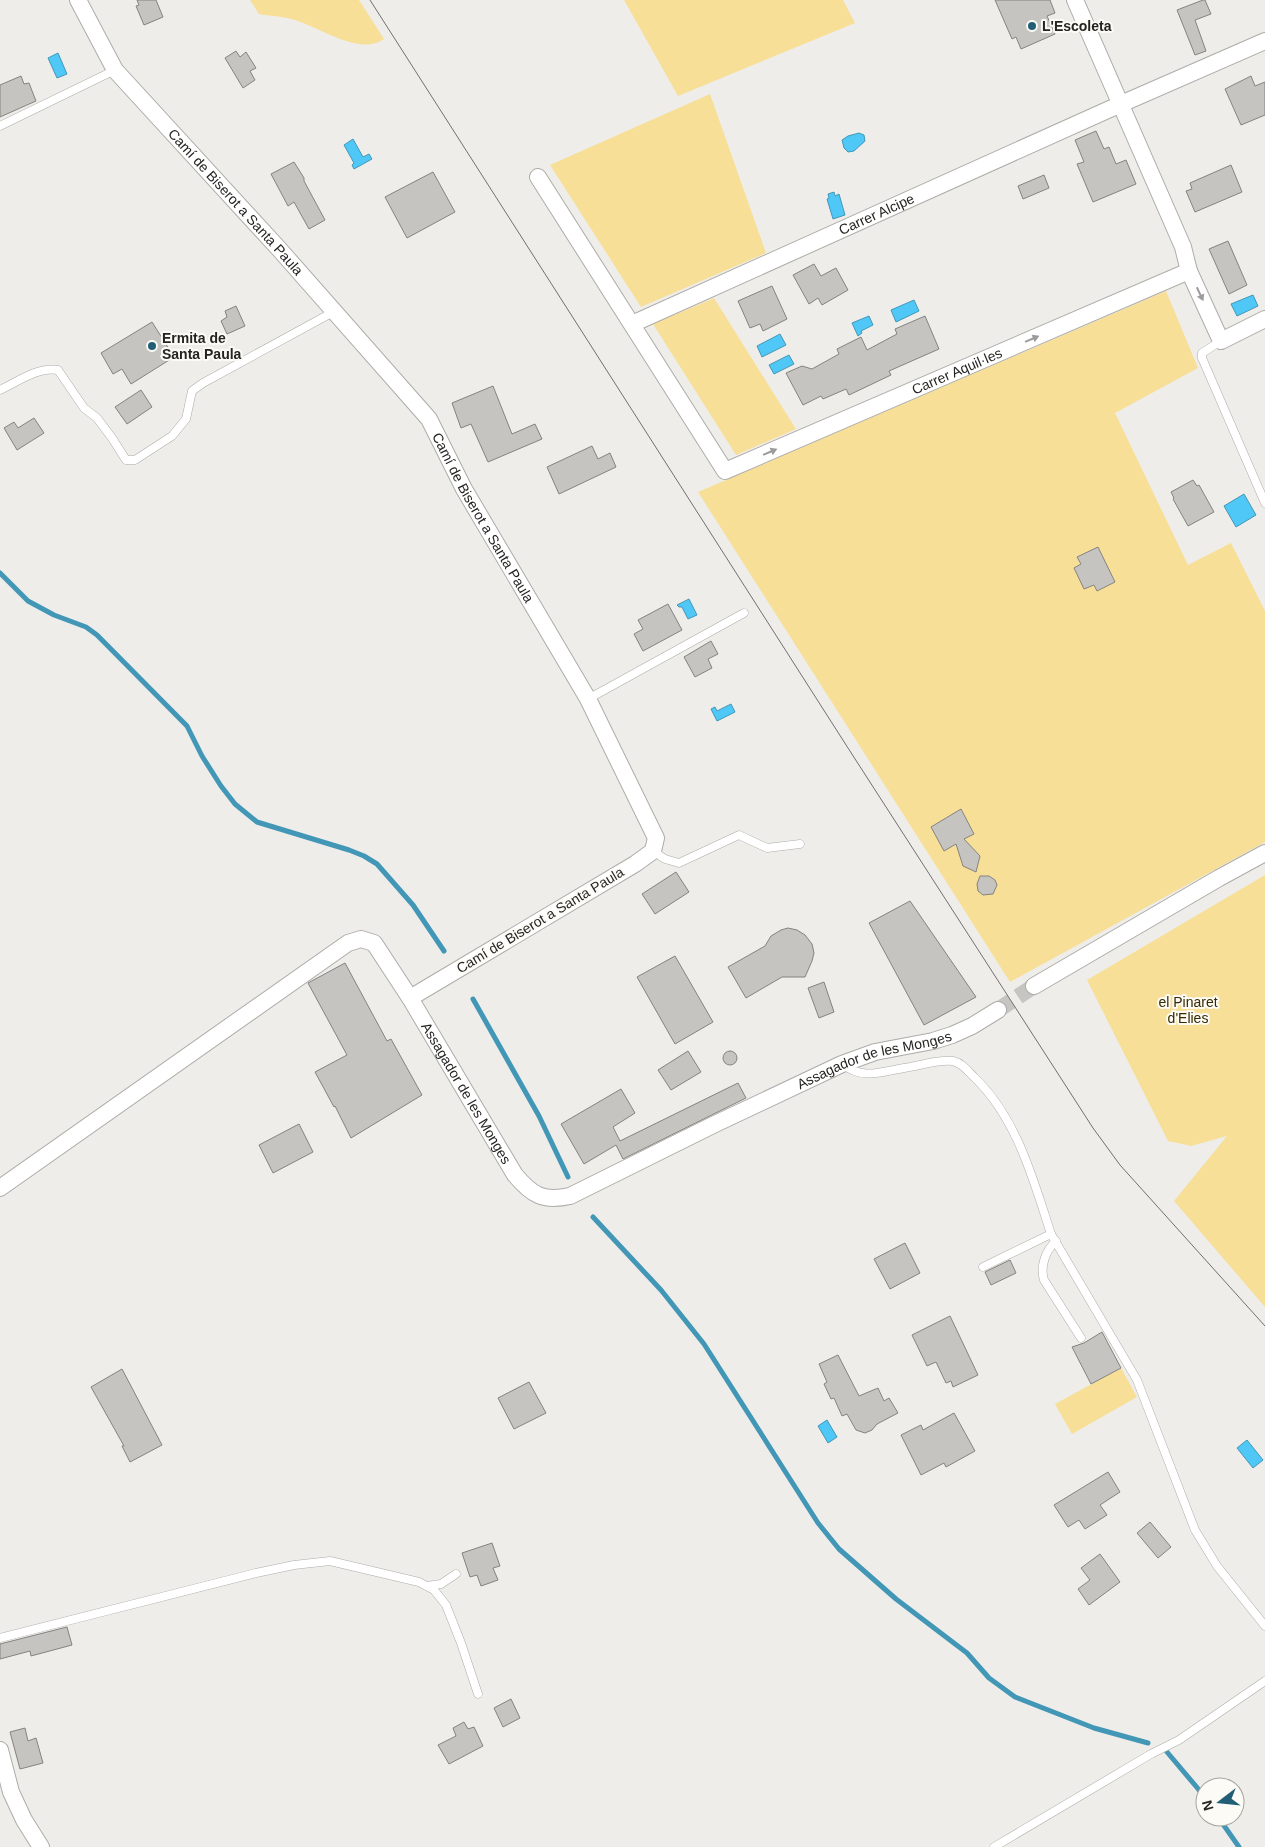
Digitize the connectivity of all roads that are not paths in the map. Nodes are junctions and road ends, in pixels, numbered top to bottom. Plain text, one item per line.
1 (78, 0) edge
2 (1075, 0) edge
3 (1265, 41) edge
4 (115, 70) junction
5 (1121, 104) junction
6 (0, 126) edge
7 (538, 177) dead end
8 (1189, 271) junction
9 (335, 311) junction
10 (1265, 318) edge
11 (632, 324) junction
12 (1221, 341) junction
13 (0, 390) edge
14 (1265, 479) edge
15 (1256, 483) junction
16 (1265, 503) edge
17 (744, 613) dead end
18 (588, 699) junction
19 (800, 844) dead end
20 (653, 851) junction
21 (1265, 853) edge
22 (1034, 986) tunnel mouth
23 (410, 998) junction
24 (998, 1010) tunnel mouth
25 (842, 1064) junction
26 (0, 1188) edge
27 (1051, 1234) junction
28 (1056, 1241) junction
29 (983, 1267) dead end
30 (1081, 1338) dead end
31 (456, 1574) dead end
32 (426, 1586) junction
33 (1265, 1626) edge
34 (0, 1638) edge
35 (1265, 1681) edge
36 (478, 1694) dead end
37 (0, 1750) edge
38 (41, 1847) edge
39 (994, 1847) edge

1 - 4 street, Camí de Biserot a Santa Paula
2 - 5 street
3 - 5 street, Carrer Alcipe
4 - 6 lane
4 - 9 street, Camí de Biserot a Santa Paula
5 - 8 street
5 - 11 street, Carrer Alcipe
7 - 11 street
11 -> 8 street, Carrer Aquil·les
8 -> 12 street
9 - 13 lane
9 - 18 street, Camí de Biserot a Santa Paula
10 - 12 street
12 - 15 lane
14 - 15 lane
15 - 16 lane
17 - 18 lane
18 - 20 street, Camí de Biserot a Santa Paula
19 - 20 lane
20 - 23 street, Camí de Biserot a Santa Paula
21 - 22 street
23 - 25 street, Assagador de les Monges
23 - 26 street, Assagador de les Monges
24 - 25 street, Assagador de les Monges
25 - 27 lane
27 - 28 lane
27 - 29 lane
28 - 30 lane
28 - 33 lane
31 - 32 lane
32 - 34 lane
32 - 36 lane
35 - 39 lane
37 - 38 street

